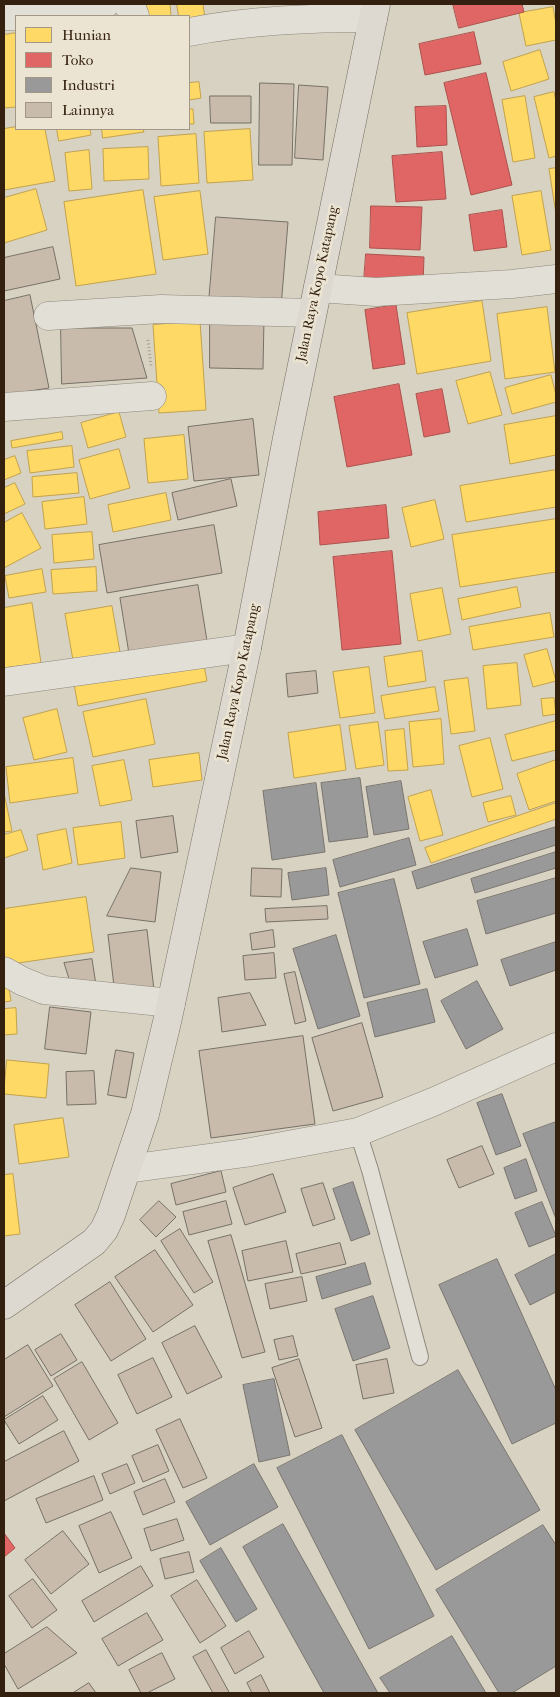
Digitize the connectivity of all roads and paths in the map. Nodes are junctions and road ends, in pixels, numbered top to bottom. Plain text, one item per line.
1 (106, 4) edge
2 (128, 4) edge
3 (374, 11) edge
4 (28, 15) edge
5 (136, 15) edge
6 (190, 32) edge
7 (556, 278) edge
8 (315, 300) junction
9 (144, 310) junction
10 (48, 316) dead end
11 (152, 396) joint
12 (4, 407) edge
13 (247, 648) junction
14 (4, 682) edge
15 (4, 971) edge
16 (171, 1003) junction
17 (556, 1047) edge
18 (358, 1132) junction
19 (127, 1169) junction
20 (4, 1305) edge
21 (420, 1357) dead end

1 - 4 street
2 - 5 street
3 - 6 street
3 - 8 main road, Jalan Raya Kopo Katapang
7 - 8 street
8 - 9 street
8 - 13 main road, Jalan Raya Kopo Katapang
9 - 10 street
9 - 11 path
11 - 12 street
13 - 14 street
13 - 16 main road, Jalan Raya Kopo Katapang
15 - 16 street
16 - 19 main road, Jalan Raya Kopo Katapang
17 - 18 street
18 - 19 street
18 - 21 lane
19 - 20 main road, Jalan Raya Kopo Katapang

